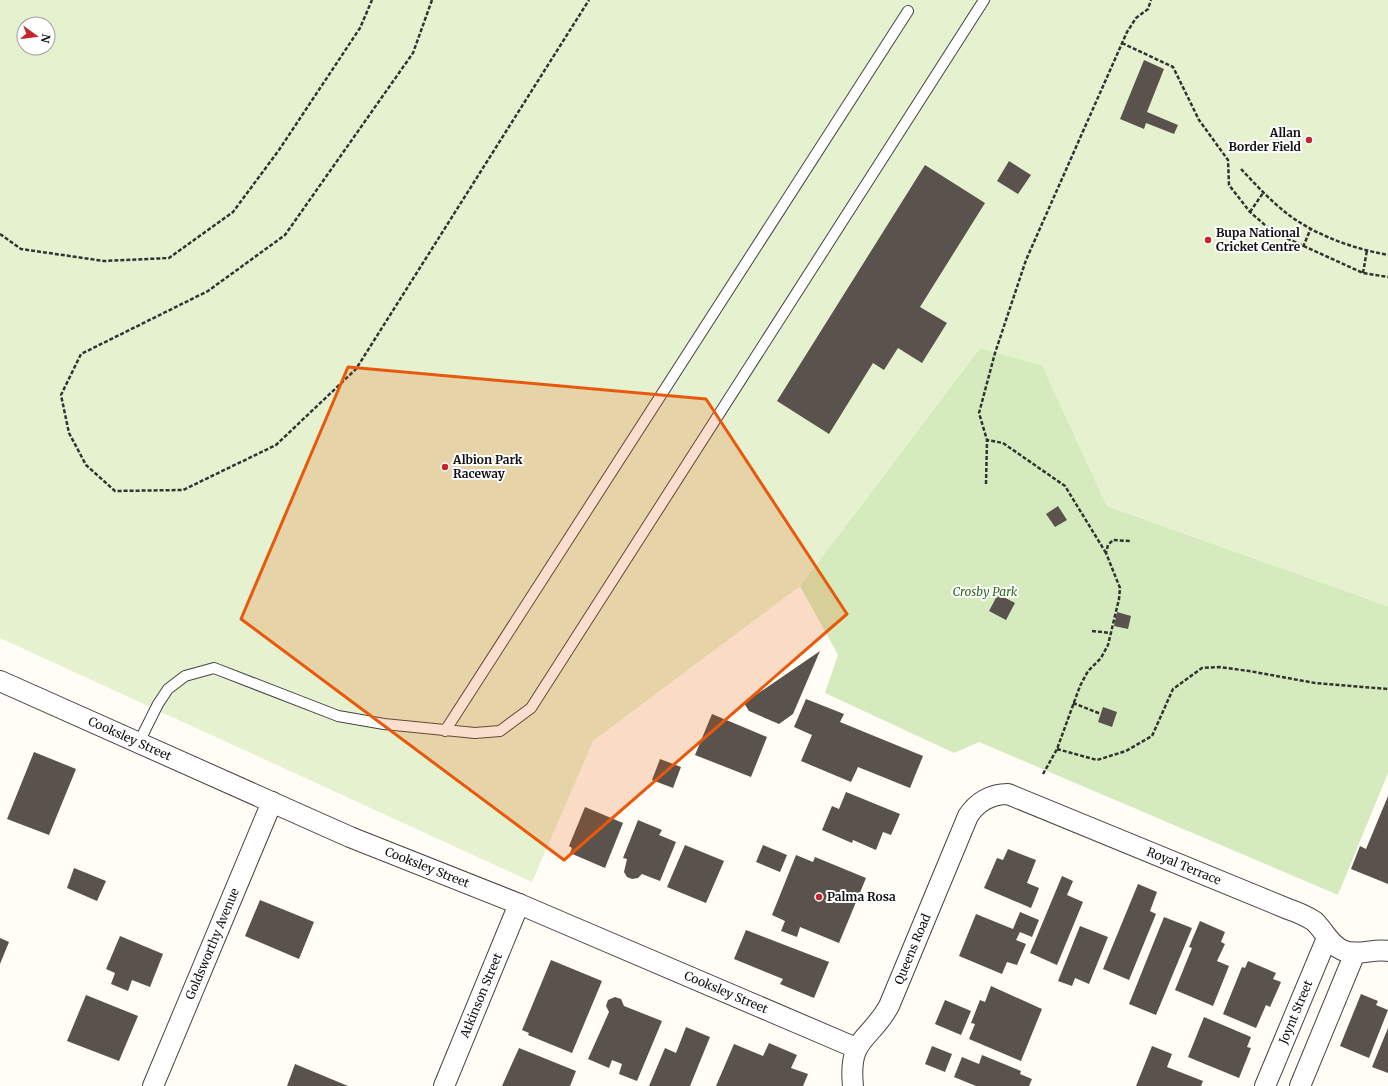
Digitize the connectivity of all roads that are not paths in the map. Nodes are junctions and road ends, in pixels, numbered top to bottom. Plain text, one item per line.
1 (984, 0) edge
2 (908, 11) dead end
3 (0, 681) edge
4 (446, 731) junction
5 (139, 742) junction
6 (272, 802) junction
7 (973, 807) joint
8 (519, 904) junction
9 (1327, 938) junction
10 (1388, 951) edge
11 (1355, 953) junction
12 (856, 1048) junction
13 (153, 1086) edge
14 (444, 1086) edge
15 (853, 1086) edge
16 (1265, 1086) edge
17 (1300, 1086) edge

1 - 4 lane
2 - 4 lane
3 - 5 street, Cooksley Street
4 - 5 lane
5 - 6 street, Cooksley Street
6 - 8 street, Cooksley Street
6 - 13 street, Goldsworthy Avenue
7 - 9 street, Royal Terrace
7 - 12 street, Queens Road
8 - 12 street, Cooksley Street
8 - 14 street, Atkinson Street
9 - 11 street, Royal Terrace
9 - 16 street, Joynt Street
10 - 11 street, Royal Terrace
11 - 17 street
12 - 15 street, Queens Road

